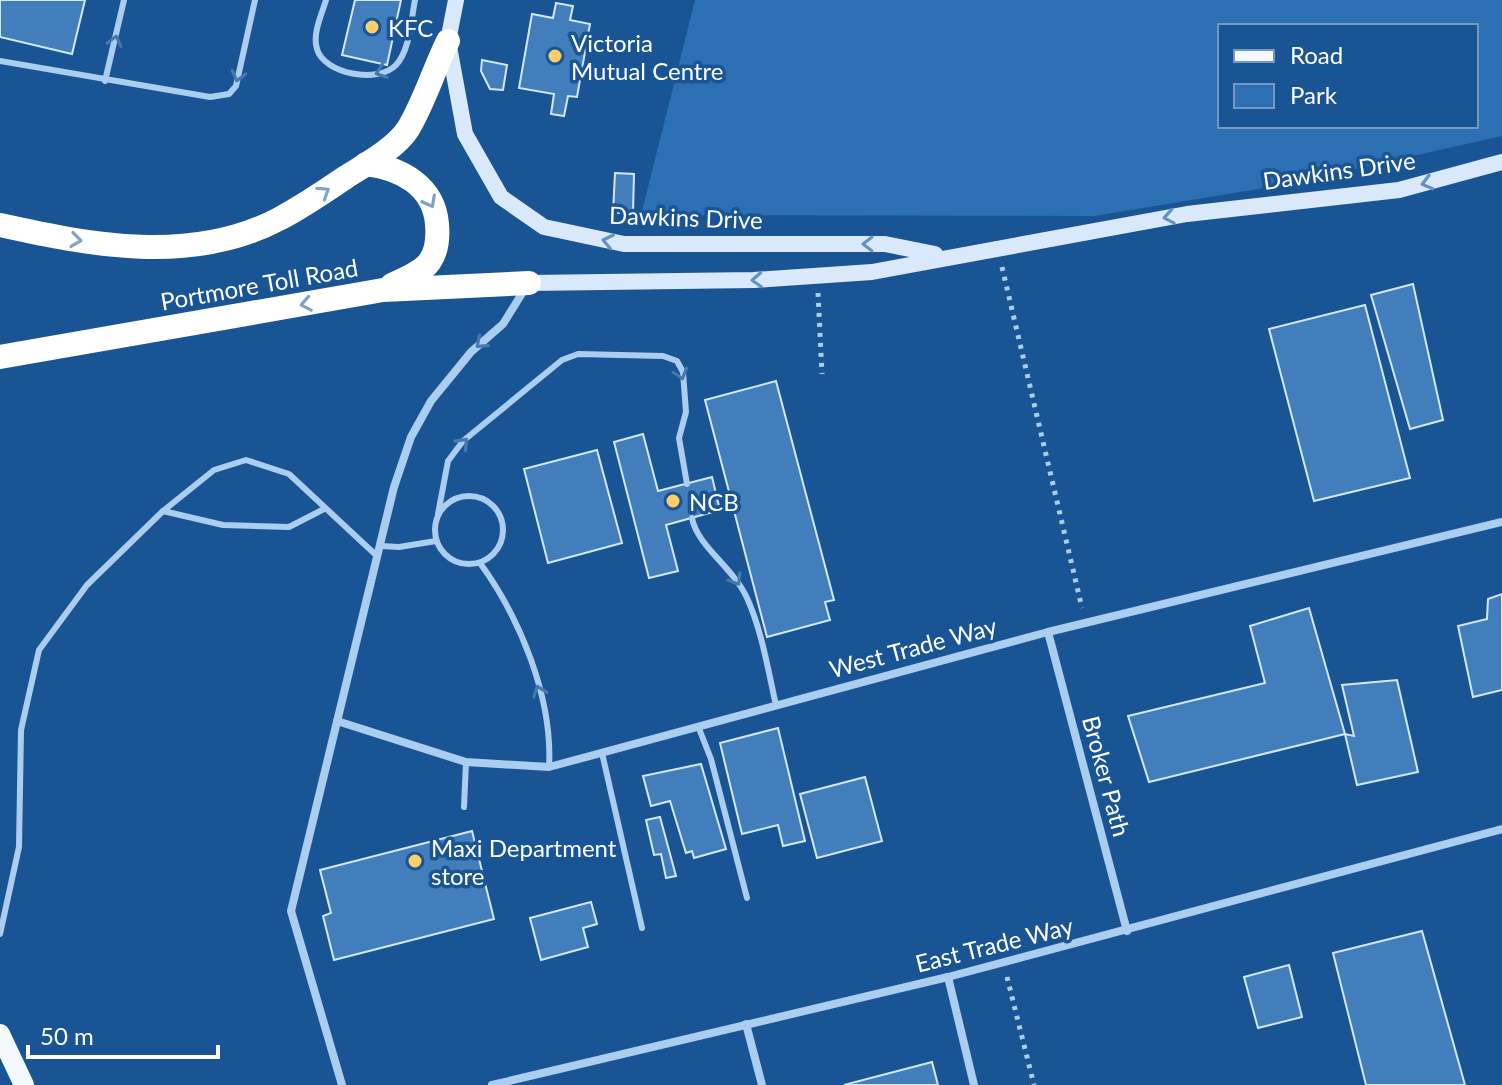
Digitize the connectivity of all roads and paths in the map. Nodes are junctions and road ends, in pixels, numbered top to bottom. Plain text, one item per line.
1 (124, 0) edge
2 (255, 0) edge
3 (326, 0) edge
4 (415, 0) edge
5 (456, 0) edge
6 (448, 41) junction
7 (0, 61) edge
8 (105, 81) junction
9 (1502, 162) edge
10 (366, 164) junction
11 (0, 225) edge
12 (997, 247) junction
13 (945, 256) junction
14 (817, 276) junction
15 (529, 283) junction
16 (383, 290) junction
17 (0, 357) edge
18 (822, 374) dead end
19 (687, 484) dead end
20 (324, 509) junction
21 (163, 511) junction
22 (438, 514) junction
23 (692, 518) dead end
24 (1502, 522) edge
25 (436, 541) junction
26 (381, 546) junction
27 (378, 557) junction
28 (480, 563) junction
29 (1085, 623) junction
30 (1048, 632) junction
31 (776, 705) junction
32 (337, 721) junction
33 (698, 726) junction
34 (602, 753) junction
35 (466, 762) junction
36 (549, 767) junction
37 (464, 807) dead end
38 (1502, 829) edge
39 (747, 898) dead end
40 (642, 928) dead end
41 (1127, 931) junction
42 (0, 934) edge
43 (1003, 962) junction
44 (948, 977) junction
45 (746, 1024) junction
46 (0, 1034) edge
47 (24, 1085) edge
48 (342, 1085) edge
49 (492, 1085) edge
50 (762, 1085) edge
51 (974, 1085) edge
52 (1034, 1085) edge

8 -> 1 lane
2 -> 8 lane
4 -> 3 lane
5 - 6 main road, Dawkins Drive
6 - 10 highway
13 -> 6 main road, Dawkins Drive
7 - 8 lane
9 -> 12 main road, Dawkins Drive
11 -> 10 highway
10 -> 16 highway
12 - 13 main road, Dawkins Drive
12 - 29 path
13 - 14 main road, Dawkins Drive
14 -> 15 main road, Dawkins Drive
14 - 18 path
15 - 16 highway, Portmore Toll Road
15 -> 26 street
16 -> 17 highway, Portmore Toll Road
22 -> 19 lane
20 - 21 lane
20 - 21 lane
20 - 27 lane
21 - 42 lane
22 - 25 lane
22 - 28 lane
23 -> 31 lane
24 - 29 street, West Trade Way
25 - 26 lane
25 - 28 lane
26 - 27 street
27 - 32 street
36 -> 28 lane
29 - 30 street, West Trade Way
30 - 31 street, West Trade Way
30 - 41 street, Broker Path
31 - 33 street, West Trade Way
32 - 35 street, West Trade Way
32 - 48 street
33 - 34 street, West Trade Way
33 - 39 lane
34 - 36 street, West Trade Way
34 - 40 lane
35 - 36 street, West Trade Way
35 - 37 lane
38 - 41 street, East Trade Way
41 - 43 street, East Trade Way
43 - 44 street, East Trade Way
43 - 52 path
44 - 45 street, East Trade Way
44 - 51 street
45 - 49 street, East Trade Way
45 - 50 street
46 - 47 main road

